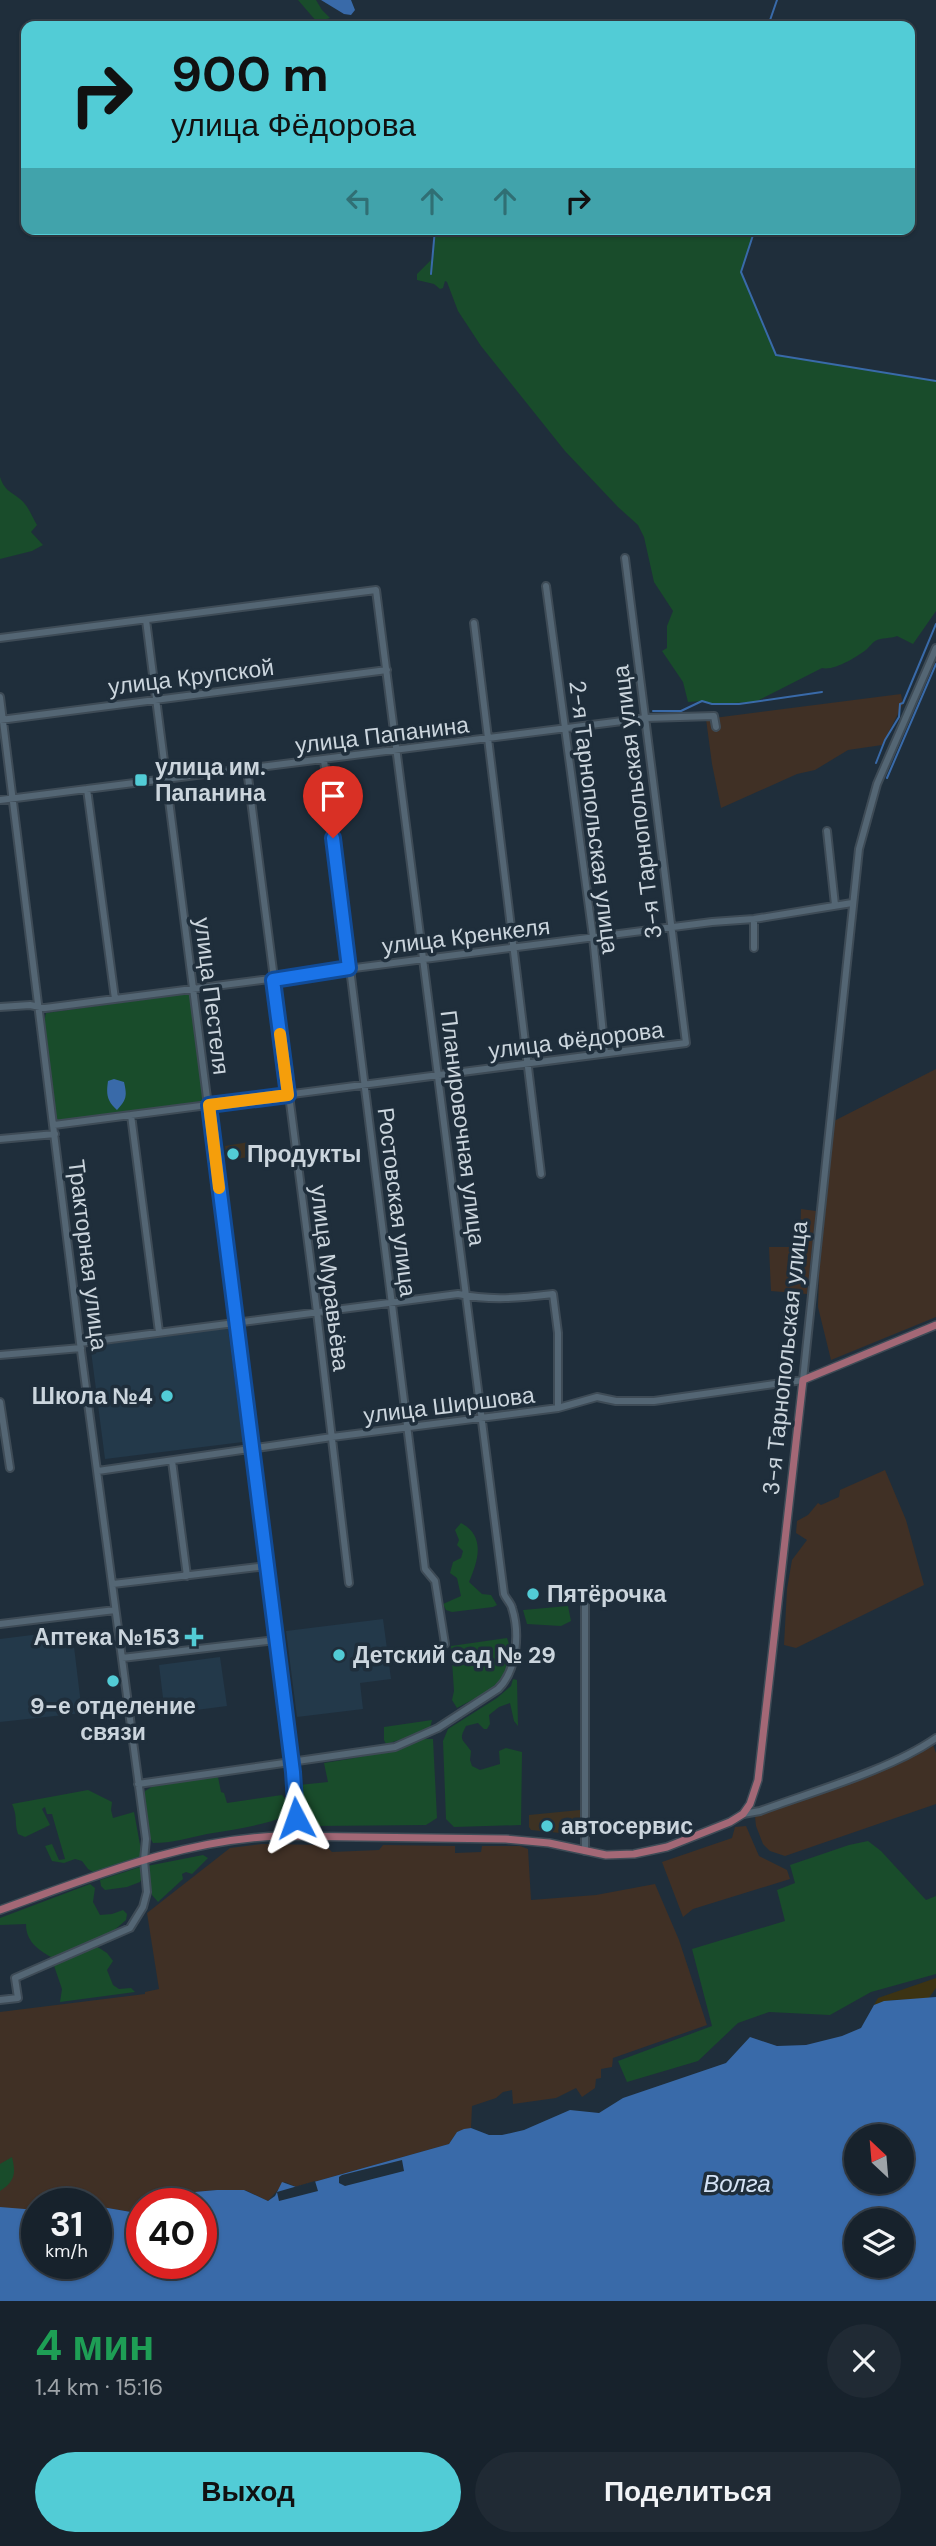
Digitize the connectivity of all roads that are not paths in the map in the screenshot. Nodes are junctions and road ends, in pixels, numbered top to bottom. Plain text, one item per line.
1 (625, 558) dead end
2 (546, 586) dead end
3 (146, 620) junction
4 (474, 623) dead end
5 (0, 638) edge
6 (936, 648) edge
7 (387, 670) junction
8 (0, 697) edge
9 (156, 699) junction
10 (646, 718) junction
11 (1, 719) edge
12 (716, 727) dead end
13 (565, 728) junction
14 (488, 739) junction
15 (398, 750) junction
16 (324, 760) junction
17 (247, 769) junction
18 (166, 779) junction
19 (87, 789) junction
20 (12, 799) junction
21 (0, 800) edge
22 (827, 831) dead end
23 (852, 903) junction
24 (835, 905) junction
25 (754, 919) junction
26 (671, 927) junction
27 (593, 937) junction
28 (512, 948) junction
29 (754, 948) dead end
30 (424, 959) junction
31 (349, 968) junction
32 (273, 980) junction
33 (194, 989) junction
34 (115, 999) junction
35 (0, 1007) edge
36 (38, 1007) junction
37 (686, 1043) joint
38 (605, 1053) junction
39 (526, 1064) junction
40 (439, 1075) junction
41 (364, 1085) junction
42 (288, 1095) junction
43 (209, 1105) junction
44 (131, 1115) junction
45 (54, 1125) junction
46 (55, 1134) junction
47 (0, 1139) edge
48 (541, 1174) dead end
49 (466, 1296) junction
50 (392, 1303) junction
51 (317, 1312) junction
52 (236, 1323) junction
53 (936, 1325) edge
54 (159, 1332) junction
55 (81, 1345) junction
56 (0, 1355) edge
57 (803, 1380) junction
58 (0, 1402) edge
59 (558, 1408) junction
60 (483, 1418) junction
61 (407, 1427) junction
62 (332, 1437) junction
63 (251, 1448) junction
64 (172, 1461) junction
65 (10, 1468) dead end
66 (98, 1471) junction
67 (267, 1566) junction
68 (187, 1576) junction
69 (349, 1583) dead end
70 (113, 1584) junction
71 (585, 1604) dead end
72 (115, 1610) junction
73 (0, 1623) edge
74 (276, 1640) junction
75 (445, 1644) dead end
76 (122, 1658) junction
77 (936, 1738) edge
78 (292, 1763) junction
79 (138, 1784) junction
80 (743, 1814) junction
81 (296, 1836) junction
82 (584, 1851) junction
83 (144, 1860) junction
84 (0, 1910) edge
85 (0, 2000) edge

1 - 10 street, 3-я Тарнопольская улица
2 - 13 street, 2-я Тарнопольская улица
3 - 5 street
3 - 7 street, Планировочная улица
3 - 9 street, улица Пестеля
4 - 14 street
6 - 23 street, 3-я Тарнопольская улица
7 - 9 street, улица Крупской
7 - 15 street, Планировочная улица
8 - 11 street, Тракторная улица
9 - 11 street, улица Крупской
9 - 18 street, улица Пестеля
10 - 12 street, улица Папанина
10 - 13 street, улица Папанина
10 - 26 street, 3-я Тарнопольская улица
11 - 20 street, Тракторная улица
13 - 14 street, улица Папанина
13 - 27 street, 2-я Тарнопольская улица
14 - 15 street, улица Папанина
14 - 28 street
15 - 16 street, улица Папанина
15 - 30 street, Планировочная улица
16 - 17 street, улица Папанина
16 - 31 street, Ростовская улица
17 - 18 street, улица Папанина
17 - 32 street, улица Муравьёва
18 - 19 street, улица Папанина
18 - 33 street, улица Пестеля
19 - 20 street, улица Папанина
19 - 34 street
20 - 21 street, улица Папанина
20 - 36 street, Тракторная улица
22 - 24 street
23 - 24 street, улица Кренкеля
23 - 57 street, 3-я Тарнопольская улица
24 - 25 street, улица Кренкеля
25 - 26 street, улица Кренкеля
25 - 29 street
26 - 27 street, улица Кренкеля
26 - 37 street, 3-я Тарнопольская улица
27 - 28 street, улица Кренкеля
27 - 38 street, 2-я Тарнопольская улица
28 - 30 street, улица Кренкеля
28 - 39 street
30 - 31 street, улица Кренкеля
30 - 40 street, Планировочная улица
31 - 32 street, улица Кренкеля
31 - 41 street, Ростовская улица
32 - 33 street, улица Кренкеля
32 - 42 street, улица Муравьёва
33 - 34 street, улица Кренкеля
33 - 43 street, улица Пестеля
34 - 36 street, улица Кренкеля
35 - 36 street, улица Кренкеля
36 - 45 street, Тракторная улица
37 - 38 street, улица Фёдорова
38 - 39 street, улица Фёдорова
39 - 40 street, улица Фёдорова
39 - 48 street
40 - 41 street, улица Фёдорова
40 - 49 street, Планировочная улица
41 - 42 street, улица Фёдорова
41 - 50 street, Ростовская улица
42 - 43 street, улица Фёдорова
42 - 51 street, улица Муравьёва
43 - 44 street, улица Фёдорова
43 - 52 street, улица Пестеля
44 - 45 street, улица Фёдорова
44 - 54 street
45 - 46 street, Тракторная улица
46 - 47 street
46 - 55 street, Тракторная улица
49 - 50 street
49 - 59 street
49 - 60 street, Планировочная улица
50 - 51 street
50 - 61 street, Ростовская улица
51 - 52 street
51 - 62 street, улица Муравьёва
52 - 54 street
52 - 63 street, улица Пестеля
53 - 57 main road
54 - 55 street
55 - 56 street
55 - 66 street, Тракторная улица
57 - 59 street, улица Ширшова
57 - 80 main road, 3-я Тарнопольская улица
58 - 65 street
59 - 60 street, улица Ширшова
60 - 61 street, улица Ширшова
60 - 78 street, Планировочная улица
61 - 62 street, улица Ширшова
61 - 75 street, Ростовская улица
62 - 63 street, улица Ширшова
62 - 69 street, улица Муравьёва
63 - 64 street, улица Ширшова
63 - 67 street, улица Пестеля
64 - 66 street, улица Ширшова
64 - 68 street
66 - 70 street, Тракторная улица
67 - 68 street
67 - 74 street, улица Пестеля
68 - 70 street
70 - 72 street, Тракторная улица
71 - 82 street
72 - 73 street
72 - 76 street, Тракторная улица
74 - 76 street
74 - 78 street, улица Пестеля
76 - 79 street, Тракторная улица
77 - 80 street
78 - 79 street
78 - 81 street, улица Пестеля
79 - 83 street, Тракторная улица
80 - 82 main road
81 - 82 main road
81 - 83 main road
83 - 84 main road
83 - 85 street, Тракторная улица

